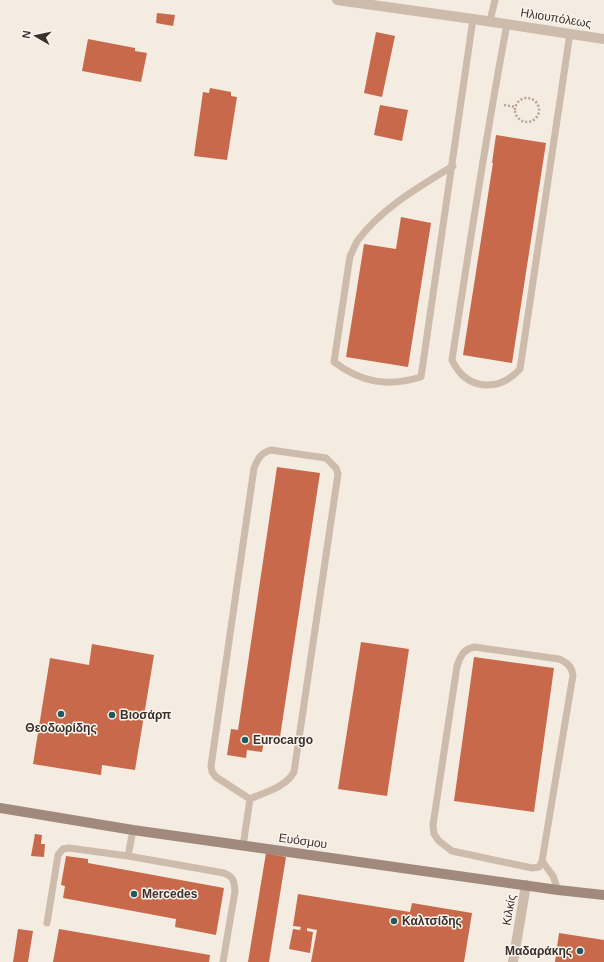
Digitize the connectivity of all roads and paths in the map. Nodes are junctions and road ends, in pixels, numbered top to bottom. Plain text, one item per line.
1 (337, 0) edge
2 (495, 0) edge
3 (473, 18) junction
4 (490, 21) junction
5 (507, 24) junction
6 (570, 33) junction
7 (604, 39) edge
8 (537, 104) joint
9 (452, 166) junction
10 (250, 799) junction
11 (0, 808) edge
12 (133, 830) junction
13 (242, 846) junction
14 (128, 856) junction
15 (542, 861) junction
16 (526, 885) junction
17 (558, 890) junction
18 (604, 895) edge
19 (47, 923) dead end
20 (223, 962) edge
21 (513, 962) edge

1 - 3 street, Ηλιουπόλεως
2 - 4 lane
3 - 4 street, Ηλιουπόλεως
3 - 9 lane
4 - 5 street, Ηλιουπόλεως
5 - 6 street, Ηλιουπόλεως
5 - 6 lane
6 - 7 street, Ηλιουπόλεως
8 - 8 path
9 - 9 lane
10 - 10 lane
10 - 13 lane
11 - 12 main road, Ευόσμου
12 - 13 main road, Ευόσμου
12 - 14 lane
13 - 16 main road, Ευόσμου
14 - 19 lane
14 - 20 lane
15 - 15 lane
15 - 17 lane
16 - 17 main road, Ευόσμου
16 - 21 street, Κιλκίς
17 - 18 main road, Ευόσμου

